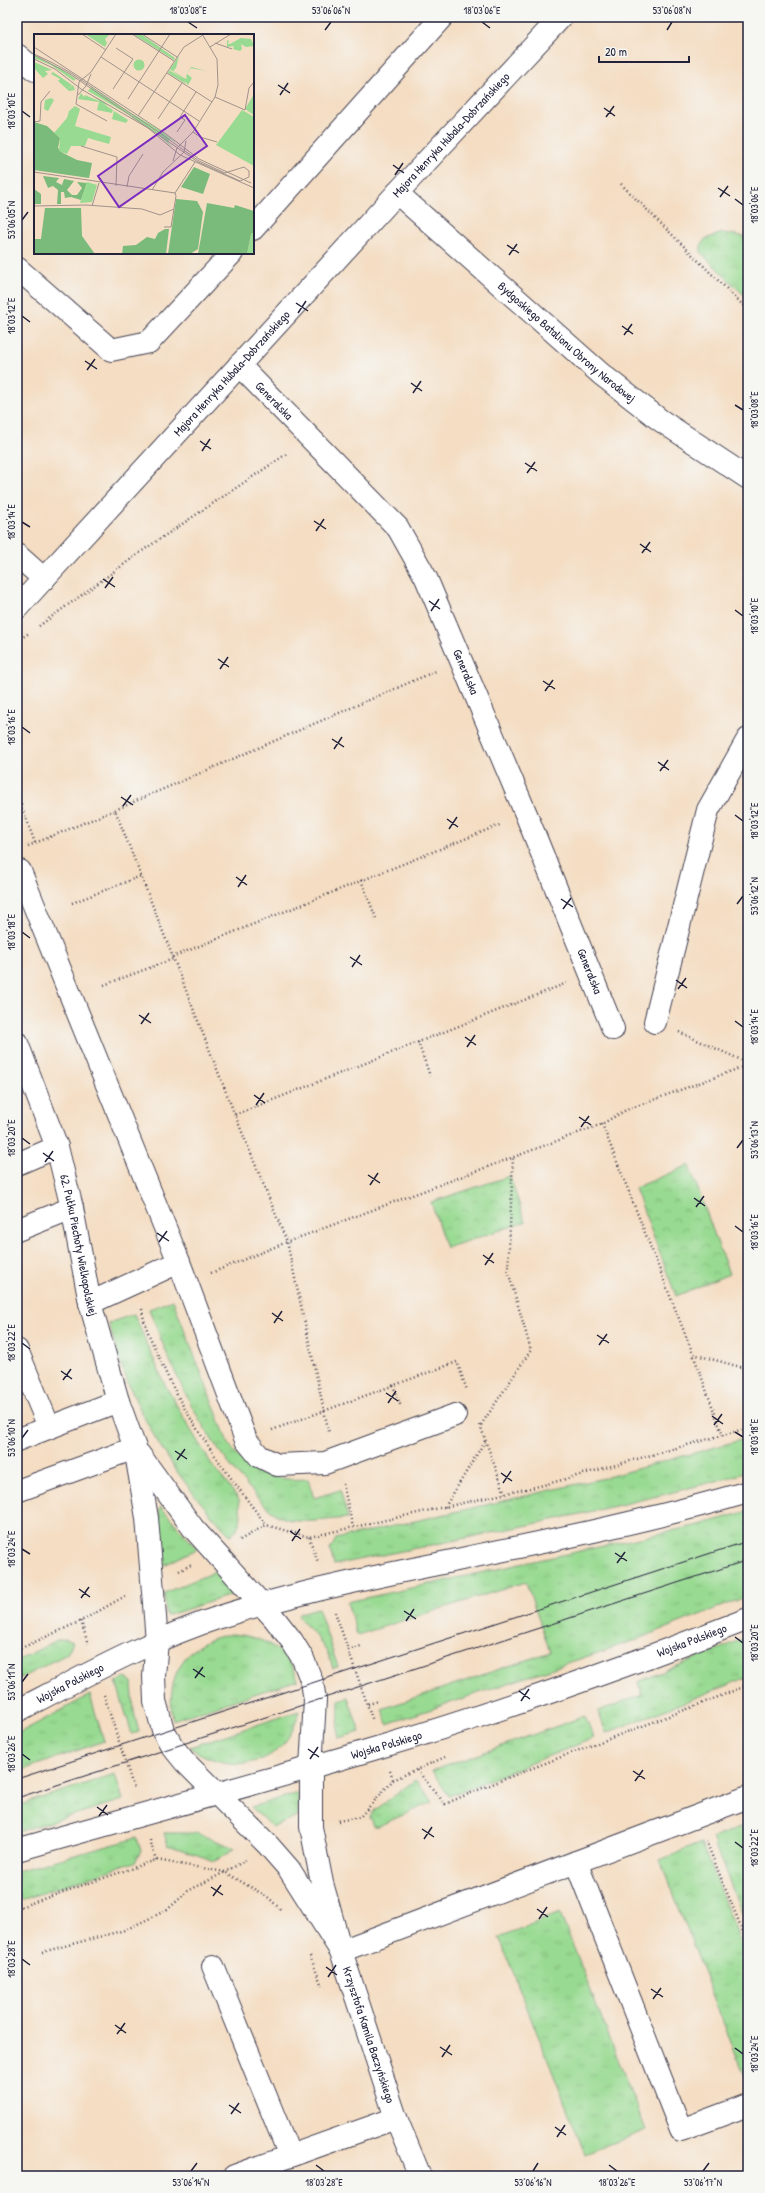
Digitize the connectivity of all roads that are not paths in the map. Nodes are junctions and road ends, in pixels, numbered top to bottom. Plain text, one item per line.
1 (442, 17) edge
2 (561, 17) edge
3 (397, 193) junction
4 (254, 228) edge
5 (231, 254) edge
6 (17, 268) edge
7 (239, 365) junction
8 (748, 478) edge
9 (17, 556) edge
10 (44, 579) junction
11 (17, 608) edge
12 (748, 739) edge
13 (17, 873) edge
14 (655, 1022) road end
15 (613, 1029) dead end
16 (17, 1043) edge
17 (57, 1147) junction
18 (17, 1164) edge
19 (72, 1208) junction
20 (17, 1230) edge
21 (179, 1262) junction
22 (90, 1303) junction
23 (17, 1350) edge
24 (118, 1401) junction
25 (455, 1415) dead end
26 (49, 1427) junction
27 (17, 1440) edge
28 (135, 1448) junction
29 (17, 1491) edge
30 (748, 1492) edge
31 (261, 1604) junction
32 (748, 1619) edge
33 (157, 1641) junction
34 (17, 1711) edge
35 (311, 1767) junction
36 (218, 1793) junction
37 (748, 1797) edge
38 (17, 1850) edge
39 (576, 1862) junction
40 (341, 1951) junction
41 (213, 1966) dead end
42 (748, 2105) edge
43 (396, 2118) junction
44 (290, 2156) junction
45 (234, 2176) edge
46 (420, 2176) edge

1 - 4 street
2 - 3 street, Majora Henryka Hubala-Dobrzańskiego
3 - 7 street, Majora Henryka Hubala-Dobrzańskiego
3 - 8 street, Bydgoskiego Batalionu Obrony Narodowej
5 - 6 street
7 - 10 street, Majora Henryka Hubala-Dobrzańskiego
7 - 15 street, Generalska
9 - 10 street
10 - 11 street, Majora Henryka Hubala-Dobrzańskiego
12 - 14 street
13 - 21 street
16 - 17 street, 62. Pułku Piechoty Wielkopolskiej
17 - 18 street
17 - 19 street, 62. Pułku Piechoty Wielkopolskiej
19 - 20 street
19 - 22 street, 62. Pułku Piechoty Wielkopolskiej
21 - 22 street
21 - 25 street
22 - 24 street, 62. Pułku Piechoty Wielkopolskiej
23 - 26 street
24 - 26 street
24 - 28 street, 62. Pułku Piechoty Wielkopolskiej
26 - 27 street
28 - 29 street
28 - 31 street
28 - 33 street
30 - 31 street, Wojska Polskiego
31 - 33 street, Wojska Polskiego
31 - 35 street
32 - 35 street, Wojska Polskiego
33 - 34 street, Wojska Polskiego
33 - 36 street
35 - 36 street, Wojska Polskiego
35 - 40 street
36 - 38 street, Wojska Polskiego
36 - 40 street
37 - 39 street
39 - 40 street
39 - 42 street
40 - 43 street, Krzysztofa Kamila Baczyńskiego
41 - 44 street
43 - 44 street, Krzysztofa Kamila Baczyńskiego
43 - 46 street, Krzysztofa Kamila Baczyńskiego
44 - 45 street, Krzysztofa Kamila Baczyńskiego

